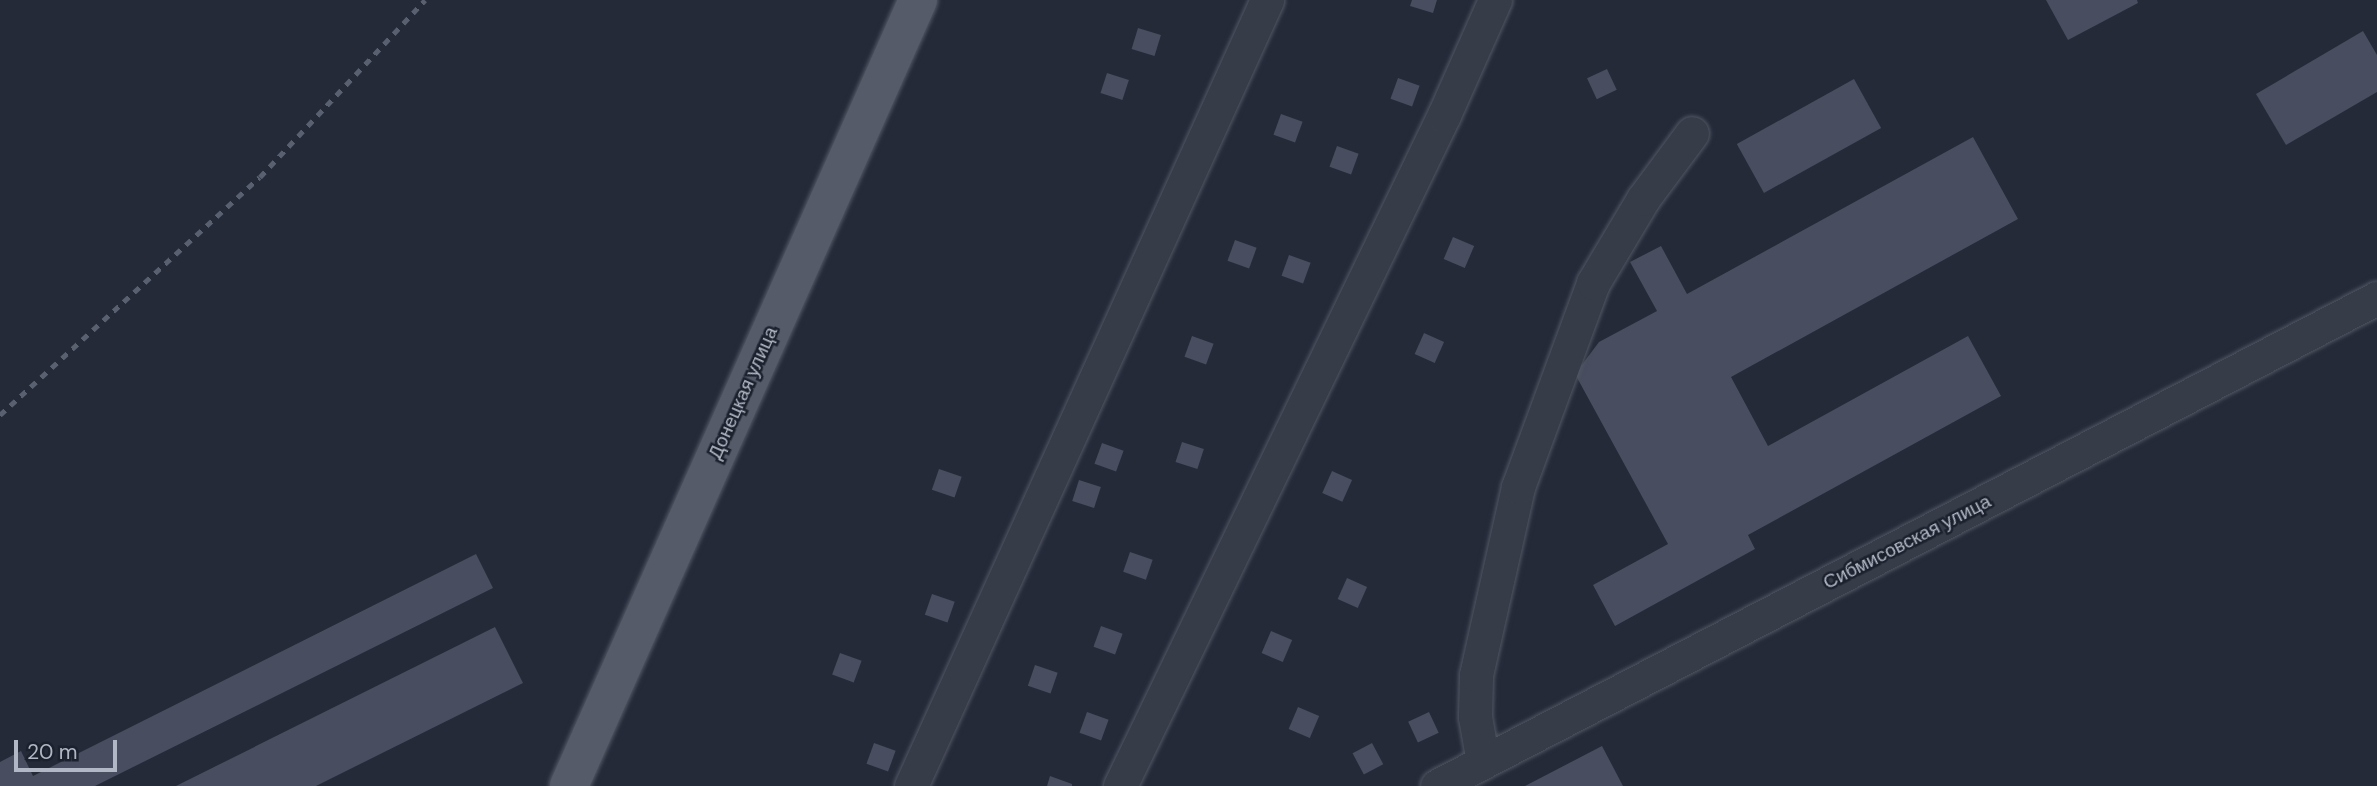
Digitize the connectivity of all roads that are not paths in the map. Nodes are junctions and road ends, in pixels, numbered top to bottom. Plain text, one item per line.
1 (918, 0) edge
2 (1267, 0) edge
3 (1495, 0) edge
4 (1692, 133) dead end
5 (2377, 298) edge
6 (1483, 762) junction
7 (569, 786) edge
8 (911, 786) edge
9 (1120, 786) edge
10 (1437, 786) edge

1 - 7 main road, Донецкая улица
2 - 8 street
3 - 9 street
4 - 6 street
5 - 6 street, Сибмисовская улица
6 - 10 street, Сибмисовская улица

